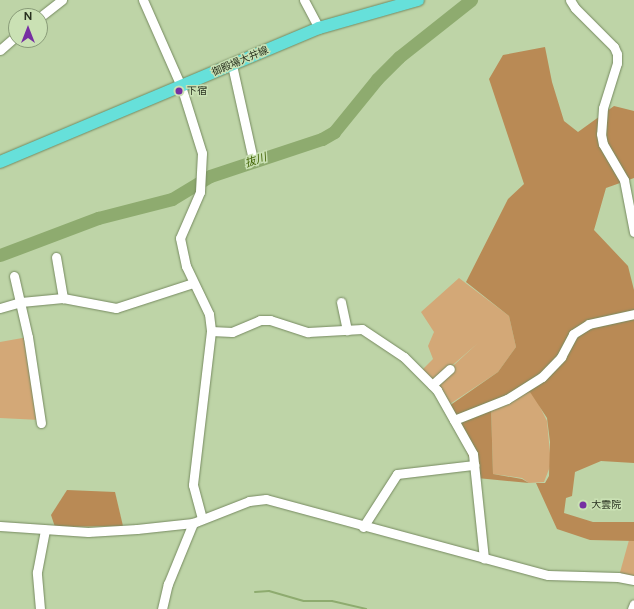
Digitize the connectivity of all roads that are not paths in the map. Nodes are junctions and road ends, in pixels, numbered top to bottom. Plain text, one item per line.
1 (62, 0) edge
2 (143, 0) edge
3 (304, 0) edge
4 (418, 0) edge
5 (570, 0) edge
6 (48, 11) edge
7 (320, 28) junction
8 (8, 43) edge
9 (0, 50) edge
10 (232, 65) junction
11 (181, 86) junction
12 (252, 155) dead end
13 (0, 162) edge
14 (634, 232) edge
15 (56, 257) dead end
16 (14, 276) dead end
17 (193, 283) junction
18 (63, 298) junction
19 (21, 302) junction
20 (341, 302) dead end
21 (0, 308) edge
22 (634, 314) edge
23 (347, 330) junction
24 (211, 331) junction
25 (450, 369) dead end
26 (432, 385) junction
27 (454, 420) junction
28 (41, 423) dead end
29 (474, 465) junction
30 (202, 519) junction
31 (193, 523) junction
32 (0, 526) edge
33 (363, 527) junction
34 (45, 530) junction
35 (484, 558) junction
36 (634, 580) edge
37 (634, 604) edge
38 (40, 609) edge
39 (162, 609) edge
40 (632, 609) edge

1 - 6 street
2 - 11 street
3 - 7 street
4 - 7 main road, 御殿場大井線
5 - 14 street
7 - 10 main road, 御殿場大井線
8 - 9 street
10 - 11 main road, 御殿場大井線
10 - 12 street
11 - 13 main road, 御殿場大井線
11 - 17 street
15 - 18 street
16 - 19 street
17 - 18 street
17 - 24 street
18 - 19 street
19 - 21 street
19 - 28 street
20 - 23 street
22 - 27 street
23 - 24 street
23 - 26 street
24 - 30 street
25 - 26 street
26 - 27 street
27 - 29 street
29 - 33 street
29 - 35 street
30 - 31 street
30 - 33 street
31 - 34 street
31 - 39 street
32 - 34 street
33 - 35 street
34 - 38 street
35 - 36 street
37 - 40 street

